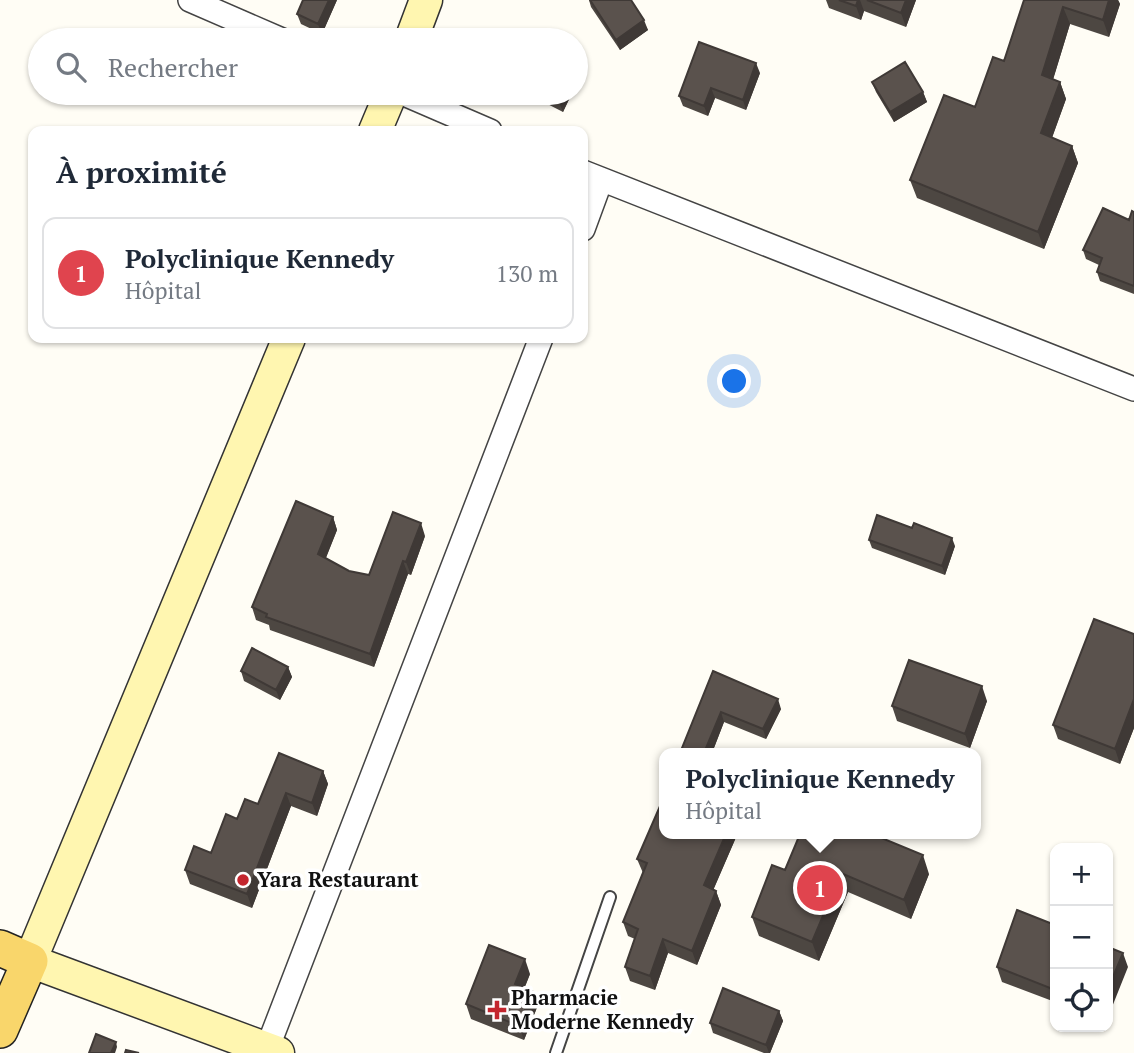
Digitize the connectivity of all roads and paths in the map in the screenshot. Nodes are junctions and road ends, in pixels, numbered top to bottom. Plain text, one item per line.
1 (190, 0) edge
2 (426, 0) edge
3 (254, 28) edge
4 (416, 28) edge
5 (386, 105) edge
6 (430, 105) edge
7 (377, 126) edge
8 (478, 126) edge
9 (592, 176) edge
10 (588, 200) edge
11 (287, 343) edge
12 (539, 343) edge
13 (1134, 389) edge
14 (610, 897) dead end
15 (15, 955) edge
16 (0, 1030) edge
17 (273, 1051) edge
18 (556, 1053) edge

1 - 3 street
2 - 4 street
5 - 7 street
6 - 8 street
9 - 10 street
9 - 13 street
11 - 15 street
12 - 17 street
14 - 18 lane
15 - 16 main road
15 - 17 street

